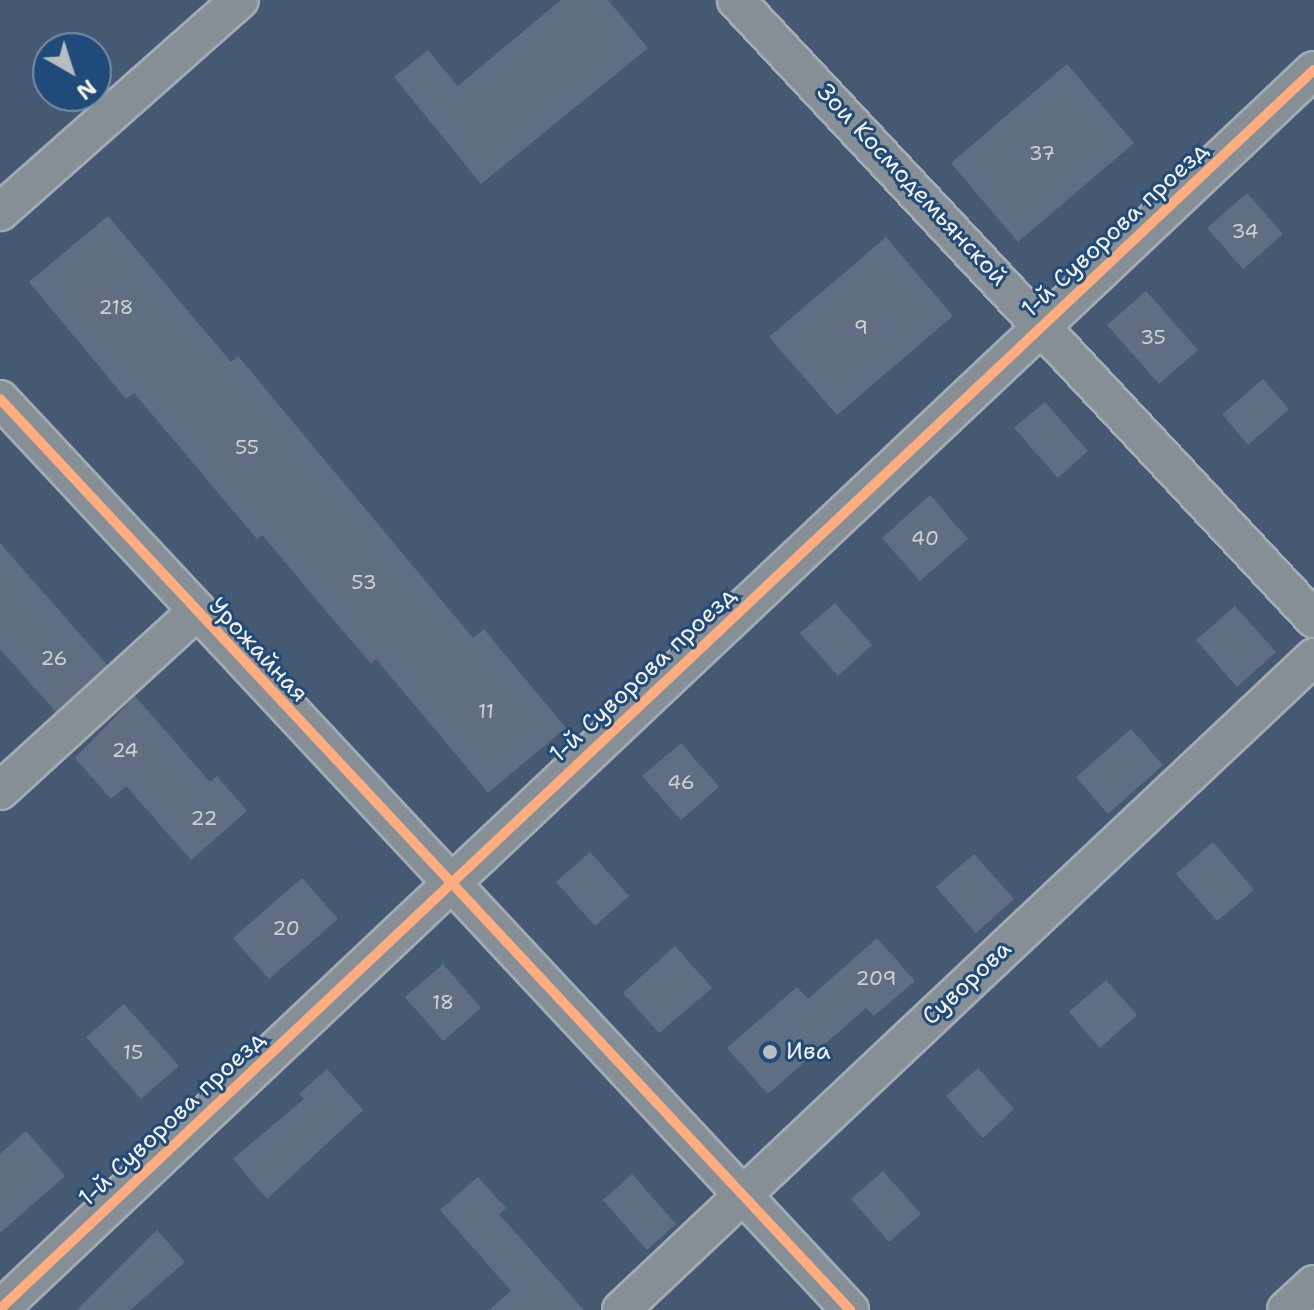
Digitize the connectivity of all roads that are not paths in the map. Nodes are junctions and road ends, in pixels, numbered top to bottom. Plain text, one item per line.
1 (240, 0) edge
2 (736, 0) edge
3 (1314, 70) edge
4 (0, 212) edge
5 (1043, 325) junction
6 (0, 399) edge
7 (196, 612) junction
8 (1314, 619) edge
9 (1314, 657) edge
10 (0, 791) edge
11 (448, 886) junction
12 (740, 1197) junction
13 (1314, 1284) edge
14 (0, 1309) edge
15 (621, 1310) edge
16 (850, 1310) edge
17 (1286, 1310) edge

1 - 4 street
2 - 5 street, Зои Космодемьянской
3 - 5 street, 1-й Суворова проезд
5 - 8 street, Зои Космодемьянской
5 - 11 street, 1-й Суворова проезд
6 - 7 street, Урожайная
7 - 10 street
7 - 11 street, Урожайная
9 - 12 street, Суворова
11 - 12 street, Урожайная
11 - 14 street, 1-й Суворова проезд
12 - 15 street, Суворова
12 - 16 street, Урожайная
13 - 17 street

